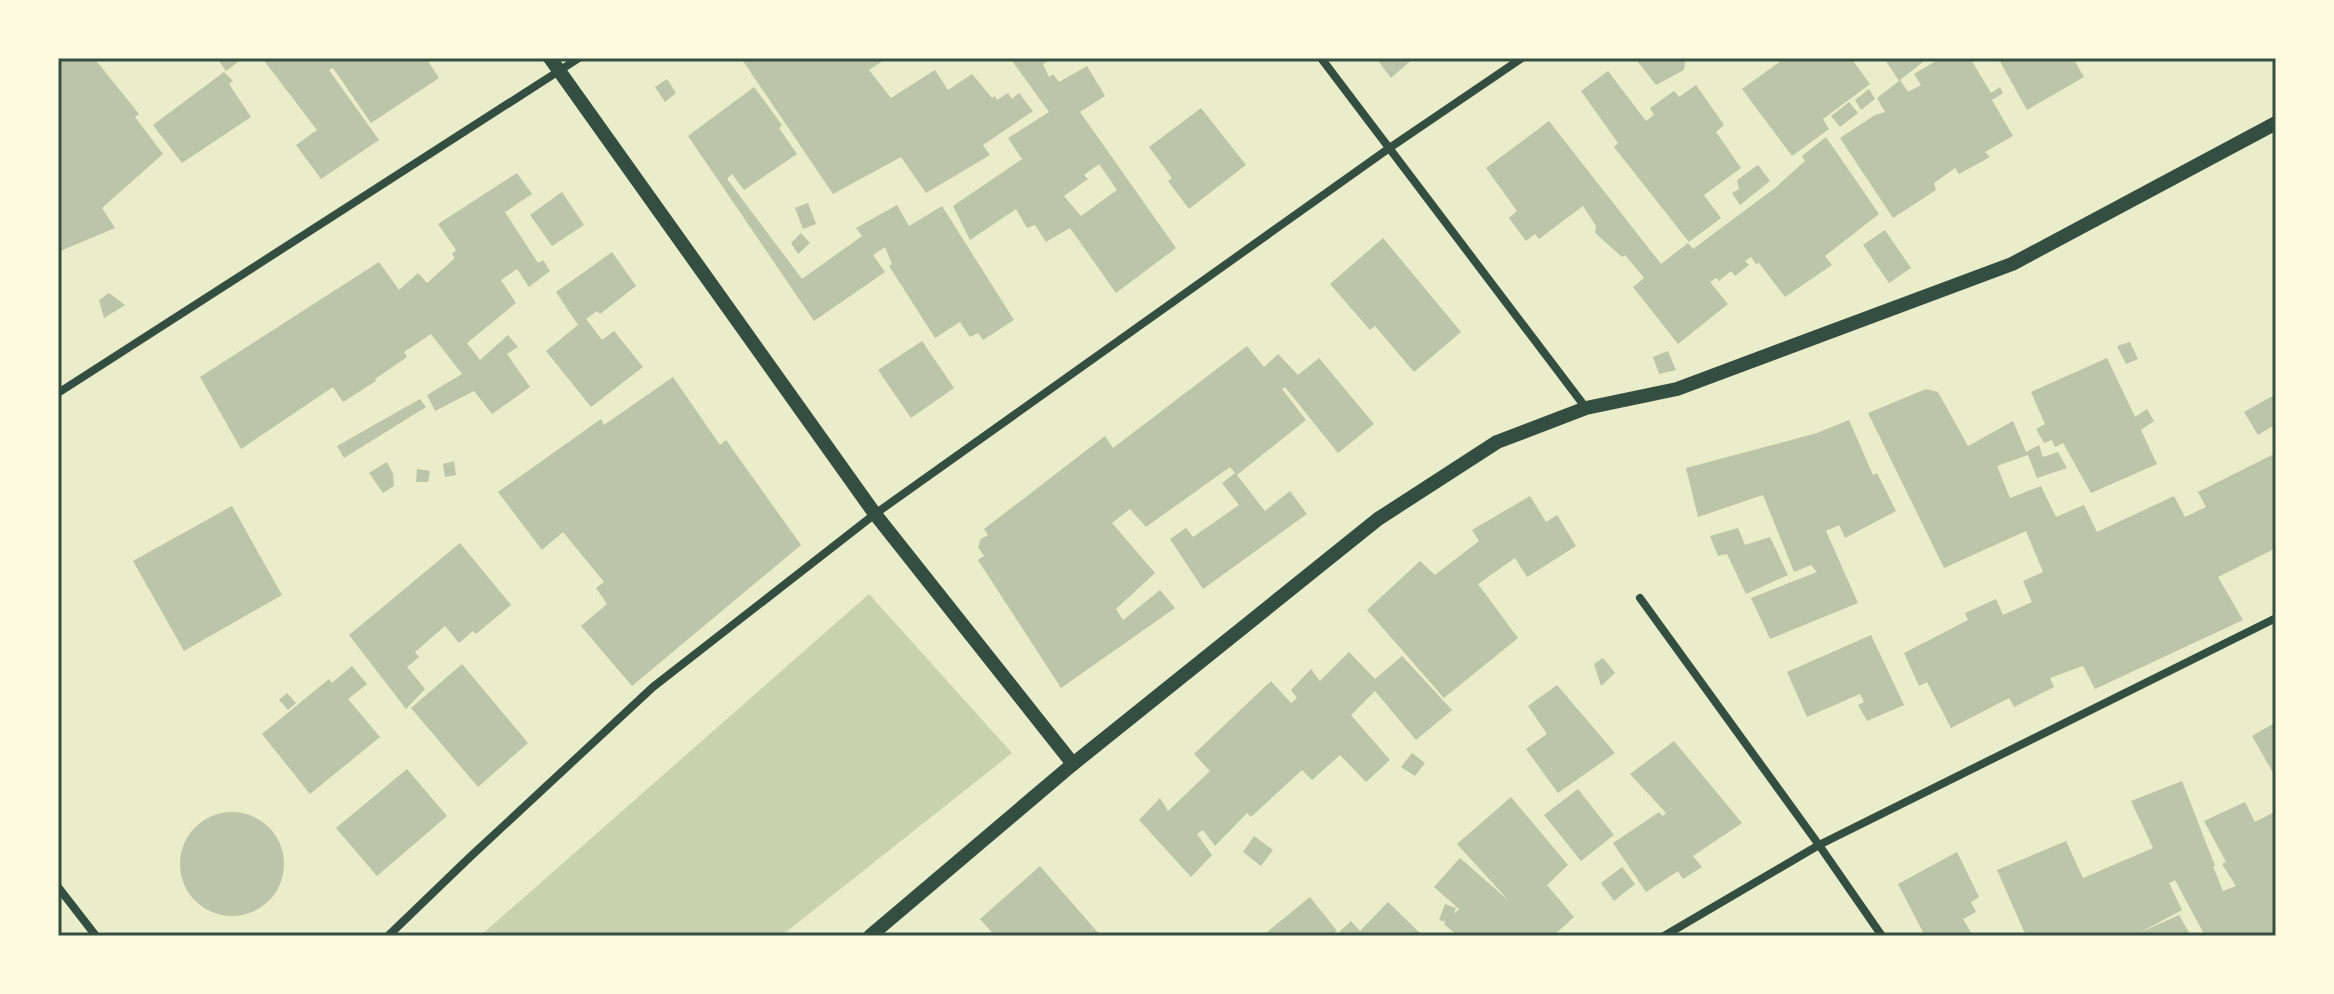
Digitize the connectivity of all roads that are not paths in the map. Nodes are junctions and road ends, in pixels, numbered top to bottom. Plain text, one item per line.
1 (579, 58) edge
2 (1321, 58) edge
3 (1522, 58) edge
4 (554, 64) edge
5 (2276, 123) edge
6 (1388, 149) junction
7 (58, 393) edge
8 (1586, 408) junction
9 (875, 514) junction
10 (1640, 598) dead end
11 (2276, 618) edge
12 (1073, 764) junction
13 (1819, 845) junction
14 (58, 887) edge
15 (96, 936) edge
16 (388, 936) edge
17 (870, 936) edge
18 (1664, 936) edge
19 (1882, 936) edge

1 - 4 street
2 - 6 street
3 - 6 street
4 - 7 street
4 - 9 street
5 - 8 street
6 - 8 street
6 - 9 street
8 - 12 street
9 - 12 street
9 - 16 street
10 - 13 street
11 - 13 street
12 - 17 street
13 - 18 street
13 - 19 street
14 - 15 street

